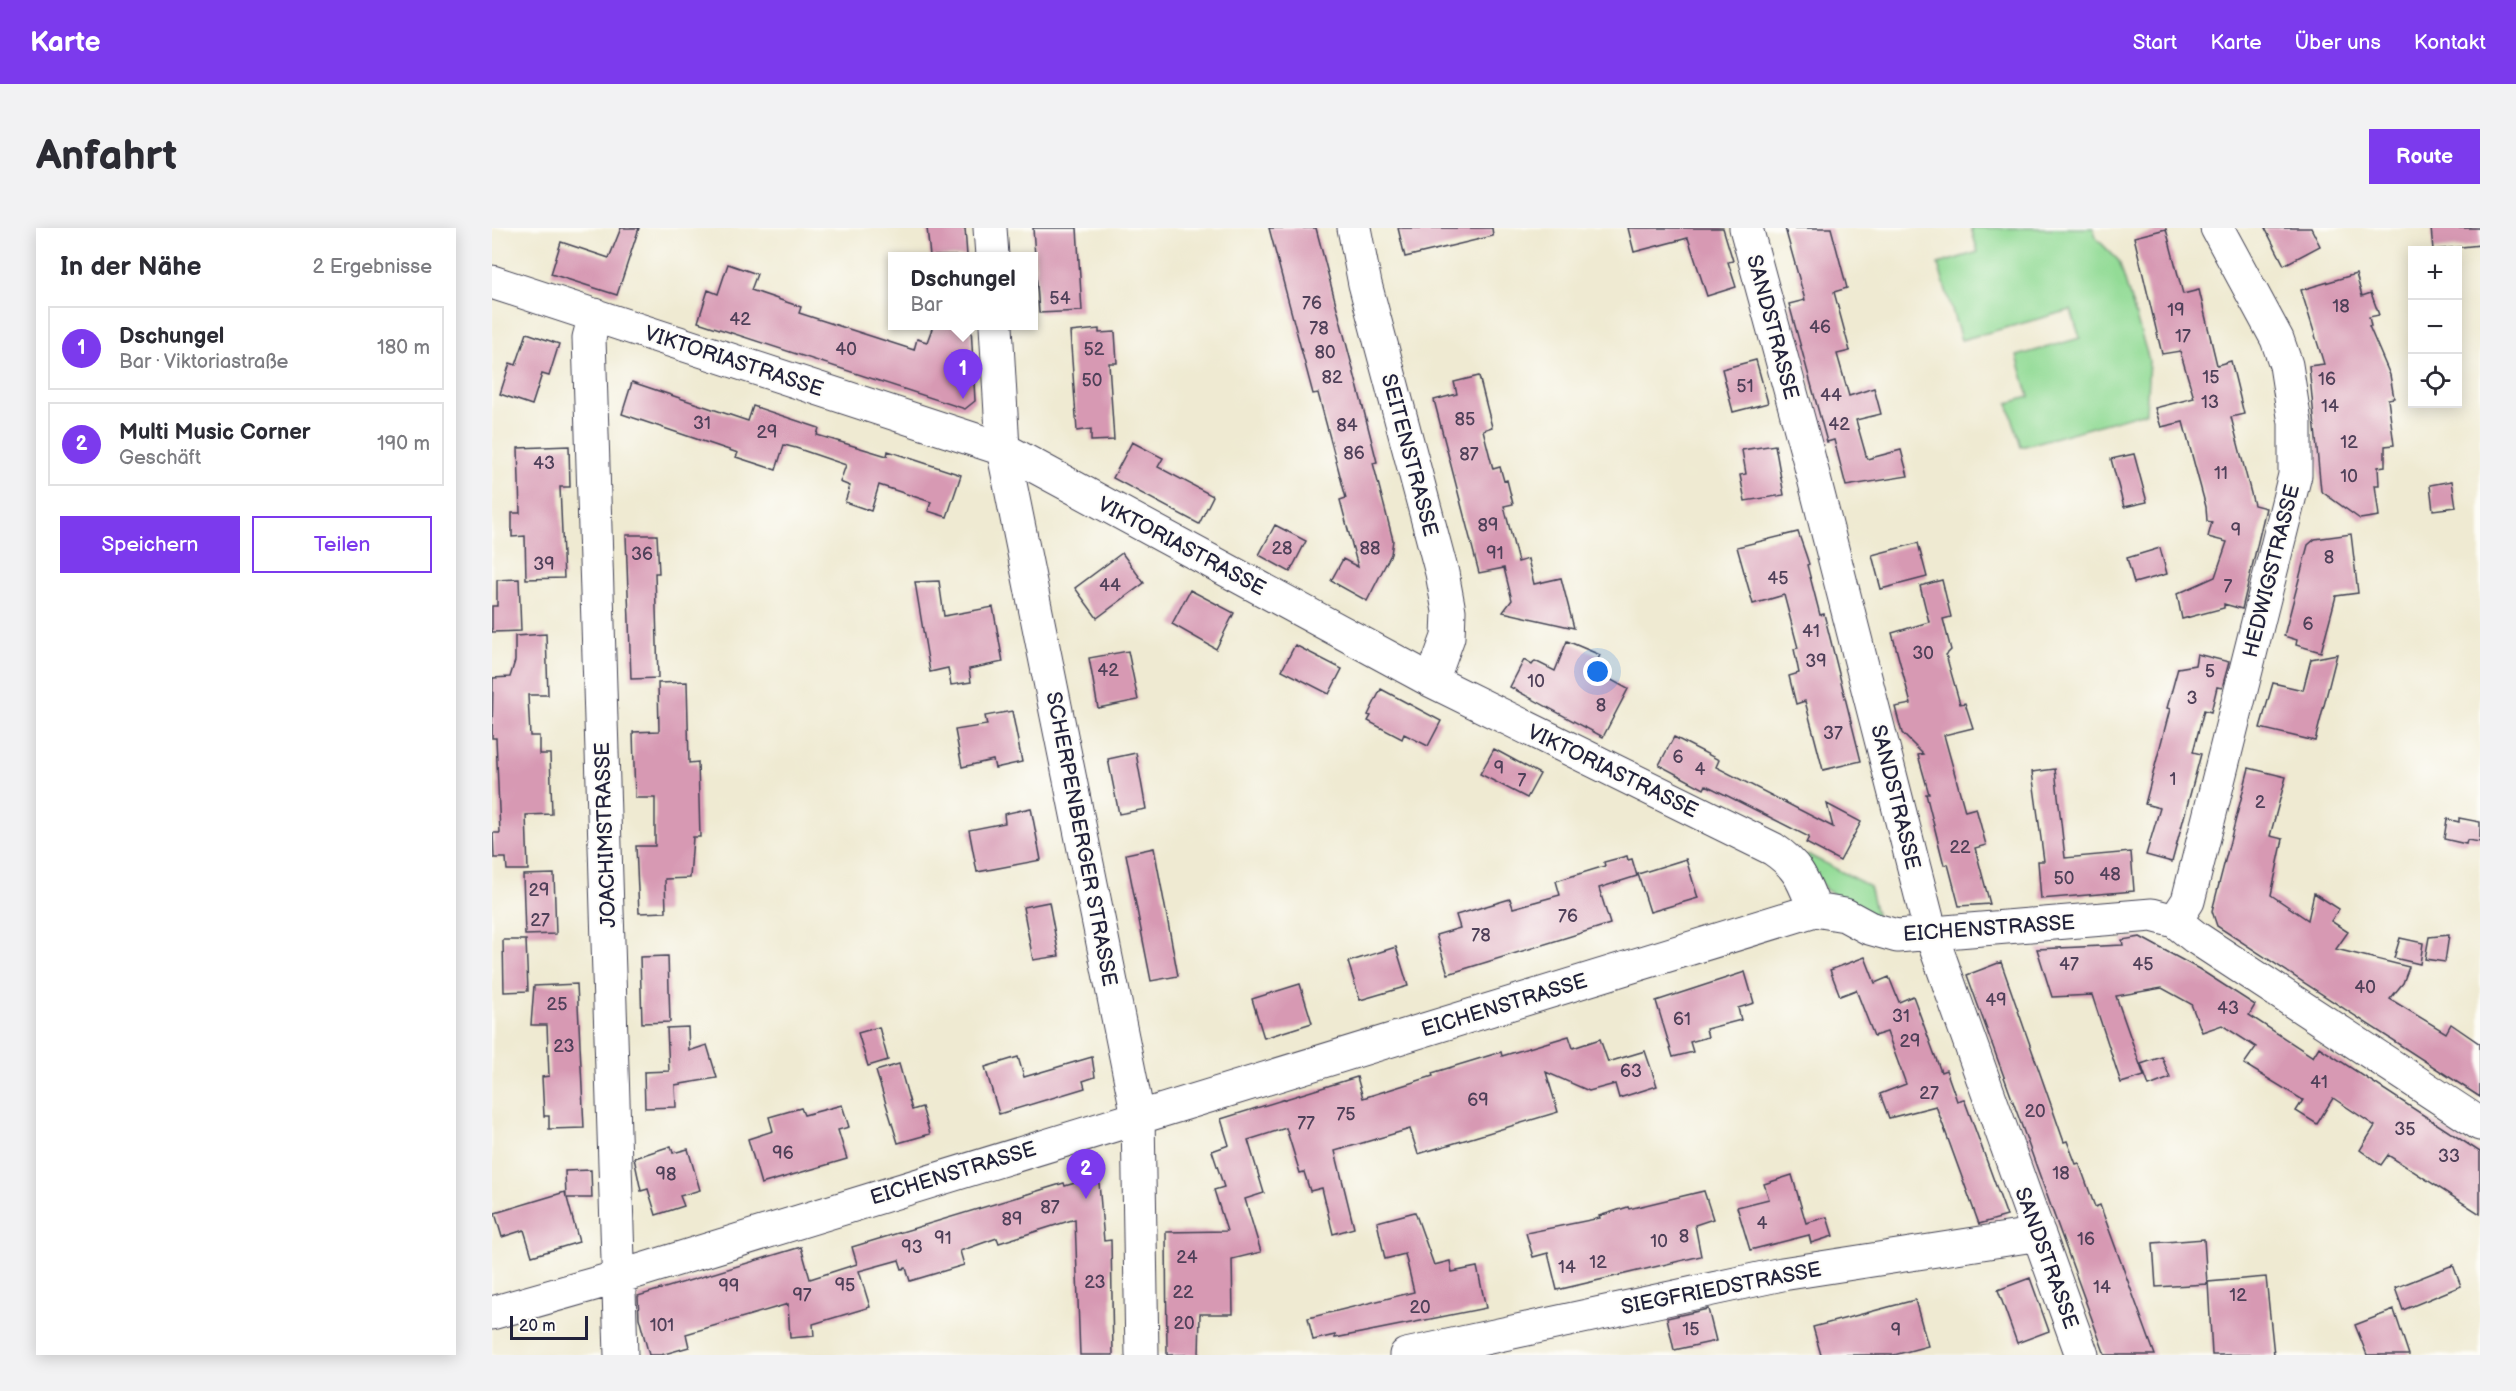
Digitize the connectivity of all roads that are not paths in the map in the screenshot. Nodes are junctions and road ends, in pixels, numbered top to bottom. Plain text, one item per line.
1 (990, 228) edge
2 (1354, 228) edge
3 (1746, 228) edge
4 (2217, 228) edge
5 (992, 252) edge
6 (492, 282) edge
7 (595, 315) junction
8 (996, 330) edge
9 (1003, 449) junction
10 (1432, 681) junction
11 (1815, 910) junction
12 (2175, 921) junction
13 (1931, 934) junction
14 (1138, 1116) junction
15 (2480, 1124) edge
16 (2038, 1234) junction
17 (619, 1277) junction
18 (492, 1313) edge
19 (621, 1355) edge
20 (1142, 1355) edge
21 (1406, 1355) edge
22 (2082, 1355) edge

1 - 5 street
2 - 10 street, SEITENSTRASSE
3 - 13 street, SANDSTRASSE
4 - 12 street, HEDWIGSTRASSE
6 - 7 street, VIKTORIASTRASSE
7 - 9 street, VIKTORIASTRASSE
7 - 17 street, JOACHIMSTRASSE
8 - 9 street, SCHERPENBERGER STRASSE
9 - 10 street, VIKTORIASTRASSE
9 - 14 street, SCHERPENBERGER STRASSE
10 - 11 street, VIKTORIASTRASSE
11 - 13 street, EICHENSTRASSE
11 - 14 street, EICHENSTRASSE
12 - 13 street, EICHENSTRASSE
12 - 15 street, EICHENSTRASSE
13 - 16 street, SANDSTRASSE
14 - 17 street, EICHENSTRASSE
14 - 20 street, SCHERPENBERGER STRASSE
16 - 21 street, SIEGFRIEDSTRASSE
16 - 22 street, SANDSTRASSE
17 - 18 street, EICHENSTRASSE
17 - 19 street, JOACHIMSTRASSE

